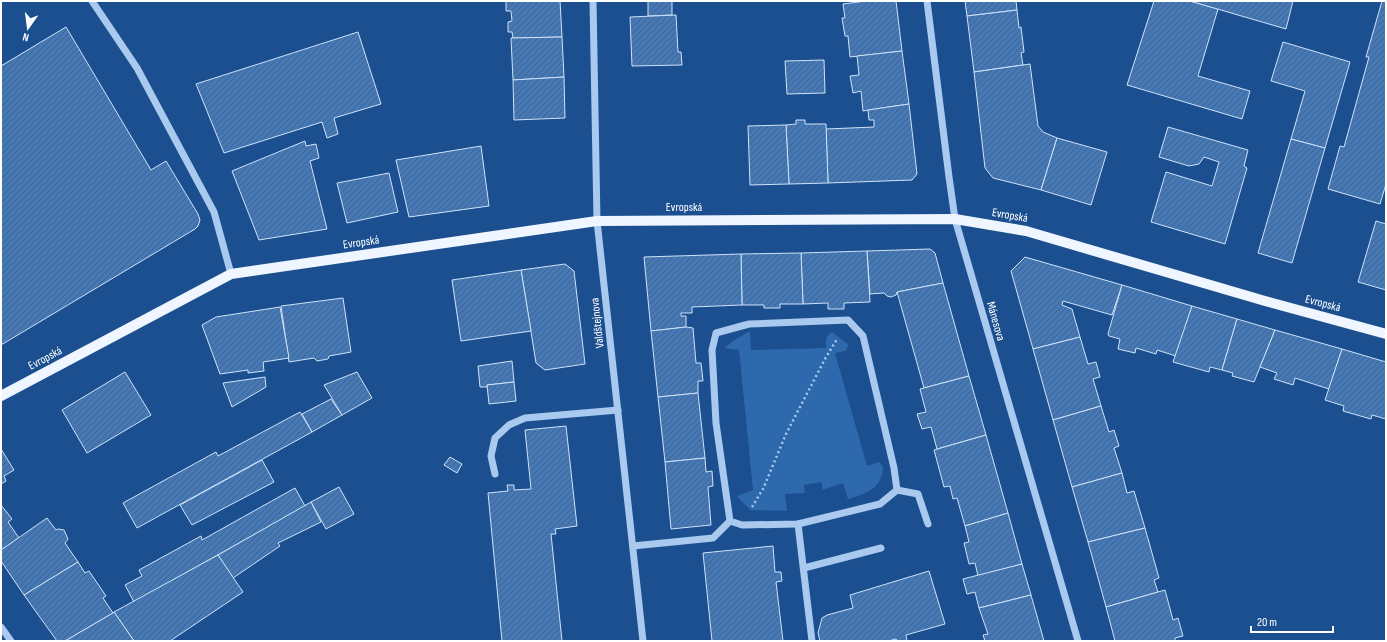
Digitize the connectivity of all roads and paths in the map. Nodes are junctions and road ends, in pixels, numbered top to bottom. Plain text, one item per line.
1 (92, 1) edge
2 (593, 1) edge
3 (927, 1) edge
4 (955, 219) junction
5 (597, 221) junction
6 (231, 274) junction
7 (852, 325) junction
8 (1386, 334) edge
9 (1, 396) edge
10 (618, 410) junction
11 (495, 474) dead end
12 (897, 490) junction
13 (730, 521) junction
14 (798, 524) junction
15 (928, 524) dead end
16 (742, 525) junction
17 (633, 546) junction
18 (881, 548) dead end
19 (804, 568) junction
20 (1, 627) edge
21 (11, 641) edge
22 (643, 641) edge
23 (812, 641) edge
24 (1078, 641) edge

1 - 6 street
2 - 5 street, Valdštejnova
3 - 4 street, Mánesova
4 - 5 main road, Evropská
4 - 8 main road, Evropská
4 - 24 street, Mánesova
5 - 6 main road, Evropská
5 - 10 street, Valdštejnova
6 - 9 main road, Evropská
7 - 12 street
7 - 13 street
7 - 16 path
10 - 11 street
10 - 17 street, Valdštejnova
12 - 14 street
12 - 15 street
13 - 16 street
13 - 17 street
14 - 16 street
14 - 19 street
17 - 22 street, Valdštejnova
18 - 19 street
19 - 23 street
20 - 21 street

